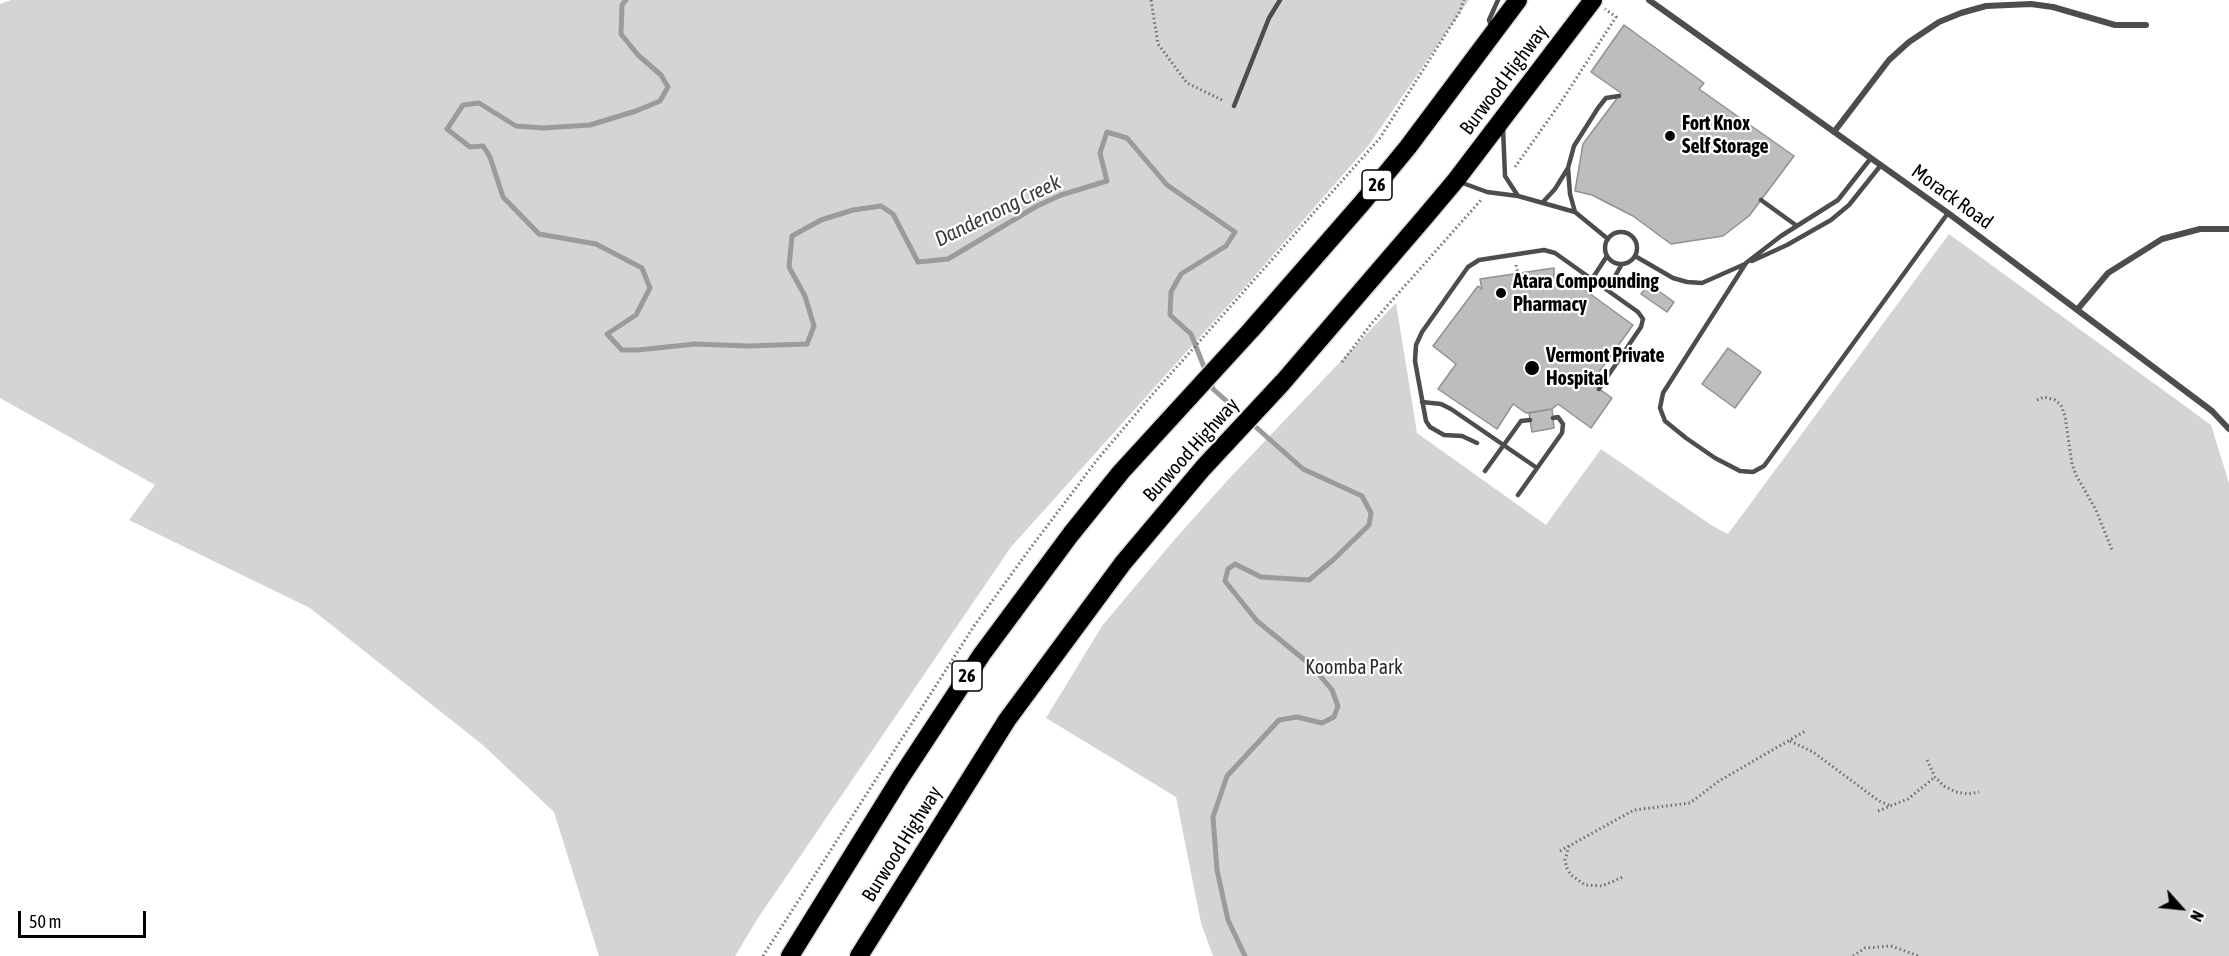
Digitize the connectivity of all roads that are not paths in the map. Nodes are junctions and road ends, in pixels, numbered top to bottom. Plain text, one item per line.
1 (1280, 0) edge
2 (1498, 0) edge
3 (1518, 0) edge
4 (1593, 0) edge
5 (1649, 0) edge
6 (1986, 3) edge
7 (2146, 25) dead end
8 (1495, 33) junction
9 (1619, 96) dead end
10 (1234, 106) road end
11 (1502, 119) junction
12 (1834, 132) junction
13 (1871, 158) junction
14 (1881, 165) junction
15 (1568, 168) junction
16 (1455, 180) junction
17 (1518, 196) junction
18 (1761, 200) dead end
19 (1543, 202) junction
20 (1575, 212) junction
21 (1948, 213) junction
22 (1797, 226) junction
23 (2229, 229) edge
24 (1608, 239) junction
25 (1607, 256) junction
26 (1635, 256) junction
27 (1746, 263) junction
28 (1622, 264) junction
29 (1592, 279) junction
30 (1607, 290) junction
31 (2078, 310) junction
32 (1621, 341) dead end
33 (1628, 346) junction
34 (1594, 378) dead end
35 (1422, 402) junction
36 (1553, 418) dead end
37 (1530, 420) dead end
38 (2229, 429) edge
39 (1477, 443) dead end
40 (1503, 445) junction
41 (1537, 468) junction
42 (1485, 471) dead end
43 (1518, 495) dead end
44 (790, 956) edge
45 (859, 956) edge

1 - 10 lane
2 - 8 lane
3 - 8 highway, Burwood Highway / 26
4 - 11 highway, Burwood Highway
5 - 12 street, Morack Road
6 - 7 street
6 - 12 street
8 - 44 highway, Burwood Highway / 26
9 - 15 lane
11 - 16 highway, Burwood Highway
11 - 17 lane
12 - 13 street, Morack Road
13 - 14 street, Morack Road
13 - 22 lane
14 - 21 street, Morack Road
14 - 27 lane
15 - 19 lane
15 - 20 lane
16 - 17 lane
16 - 45 highway, Burwood Highway
17 - 19 lane
18 - 22 lane
19 - 20 lane
20 - 24 lane
21 - 27 lane
21 - 31 street, Morack Road
22 - 27 lane
23 - 31 street
24 - 25 lane
24 - 26 lane
25 - 28 lane
25 - 29 lane
26 - 27 lane
26 - 28 lane
28 - 30 lane
29 - 30 lane
29 - 35 lane
30 - 33 lane
31 - 38 street, Morack Road
32 - 33 lane
33 - 34 lane
35 - 39 lane
35 - 40 lane
36 - 41 lane
37 - 40 lane
40 - 41 lane
40 - 42 lane
41 - 43 lane

